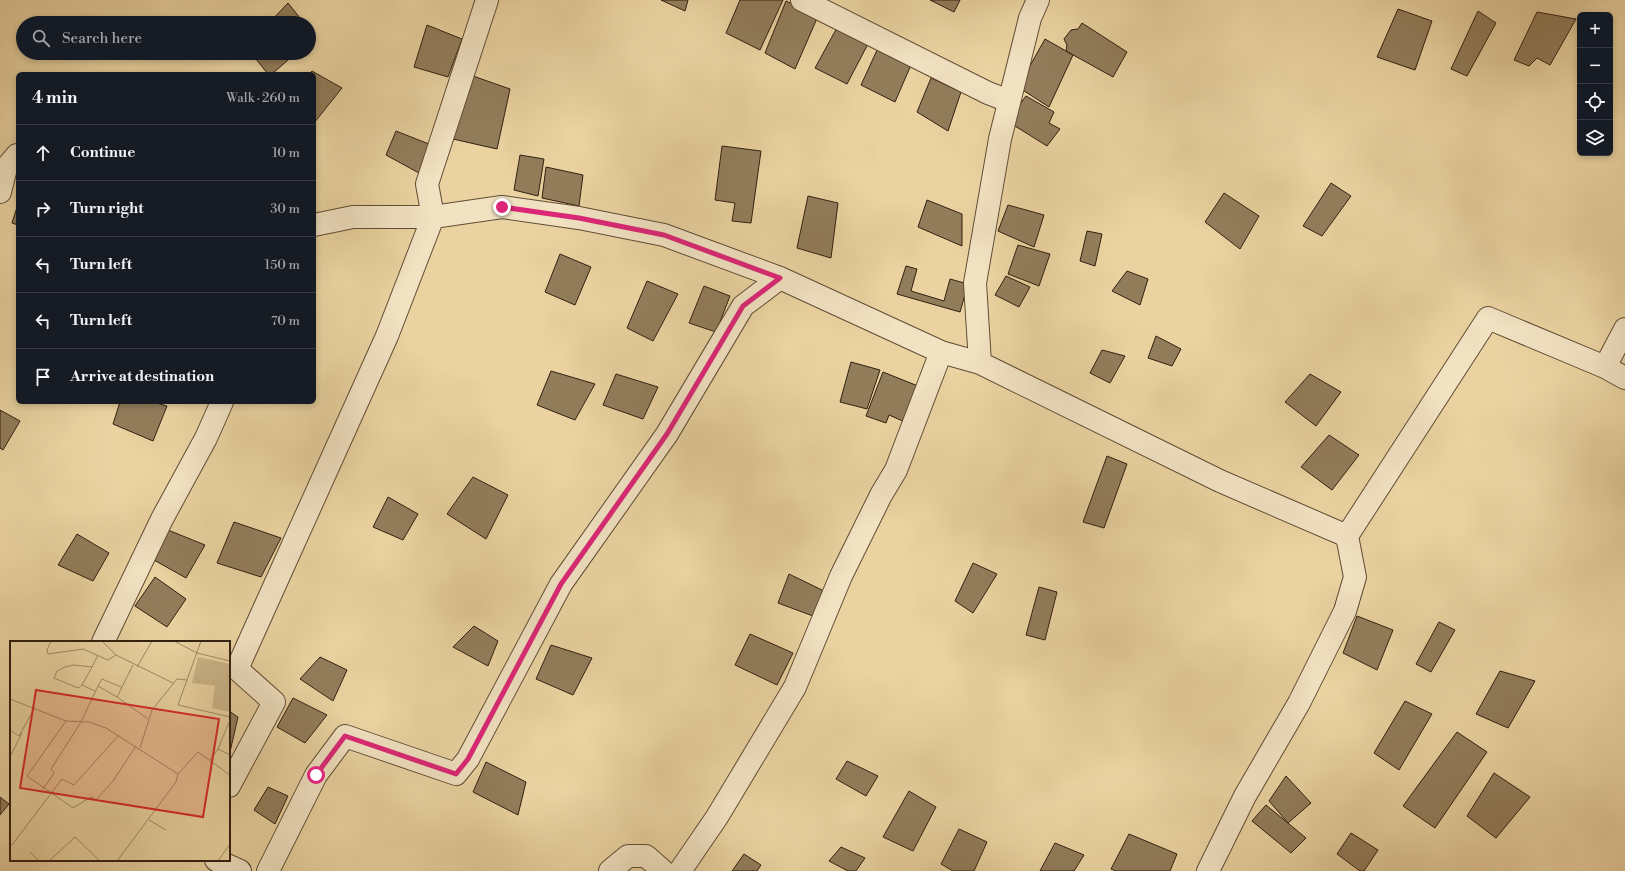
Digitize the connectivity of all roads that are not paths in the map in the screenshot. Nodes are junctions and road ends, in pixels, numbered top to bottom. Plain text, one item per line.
1 (487, 0) edge
2 (802, 0) edge
3 (1038, 0) edge
4 (1009, 100) junction
5 (12, 154) edge
6 (0, 192) edge
7 (433, 217) junction
8 (316, 225) edge
9 (780, 278) junction
10 (1625, 329) edge
11 (941, 352) junction
12 (980, 362) junction
13 (1605, 367) junction
14 (1625, 378) edge
15 (221, 404) edge
16 (1347, 536) junction
17 (102, 641) edge
18 (230, 784) edge
19 (218, 861) edge
20 (240, 871) edge
21 (268, 871) edge
22 (610, 871) edge
23 (663, 871) edge
24 (680, 871) edge
25 (1208, 871) edge

1 - 7 street
2 - 4 street
3 - 4 street
4 - 12 street
5 - 6 street
7 - 8 street
7 - 9 street
7 - 18 street
9 - 11 street
9 - 21 street
10 - 13 street
11 - 12 street
11 - 24 street
12 - 16 street
13 - 14 street
13 - 16 street
15 - 17 street
16 - 25 street
19 - 20 street
22 - 23 street

